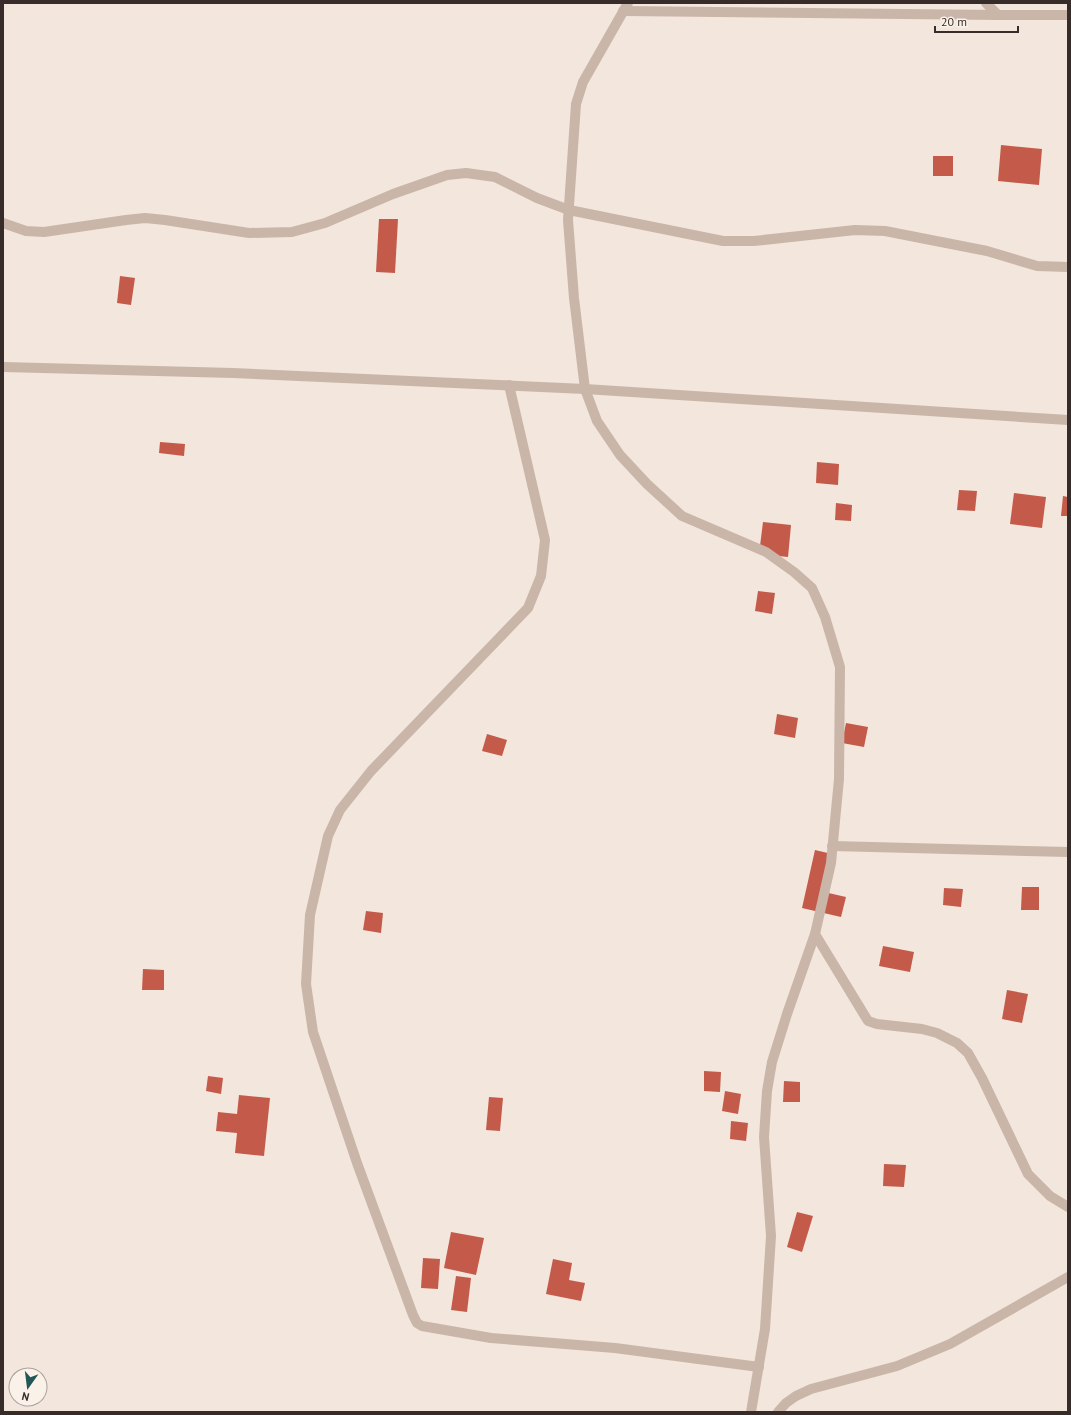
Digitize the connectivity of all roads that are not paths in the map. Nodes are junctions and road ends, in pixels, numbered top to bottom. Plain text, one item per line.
1 (986, 3) edge
2 (625, 7) edge
3 (1068, 15) edge
4 (998, 16) junction
5 (569, 210) junction
6 (3, 223) edge
7 (1068, 267) edge
8 (3, 367) edge
9 (509, 385) junction
10 (585, 389) junction
11 (1068, 420) edge
12 (832, 846) junction
13 (1068, 852) edge
14 (815, 934) junction
15 (1068, 1207) edge
16 (1068, 1277) edge
17 (758, 1367) junction
18 (751, 1412) edge
19 (778, 1412) edge

1 - 4 street
2 - 4 street
2 - 5 street
3 - 4 street
5 - 6 street
5 - 7 street
5 - 10 street
8 - 9 street
9 - 10 street
9 - 17 street
10 - 11 street
10 - 12 street
12 - 13 street
12 - 14 street
14 - 15 street
14 - 17 street
16 - 19 street
17 - 18 street

